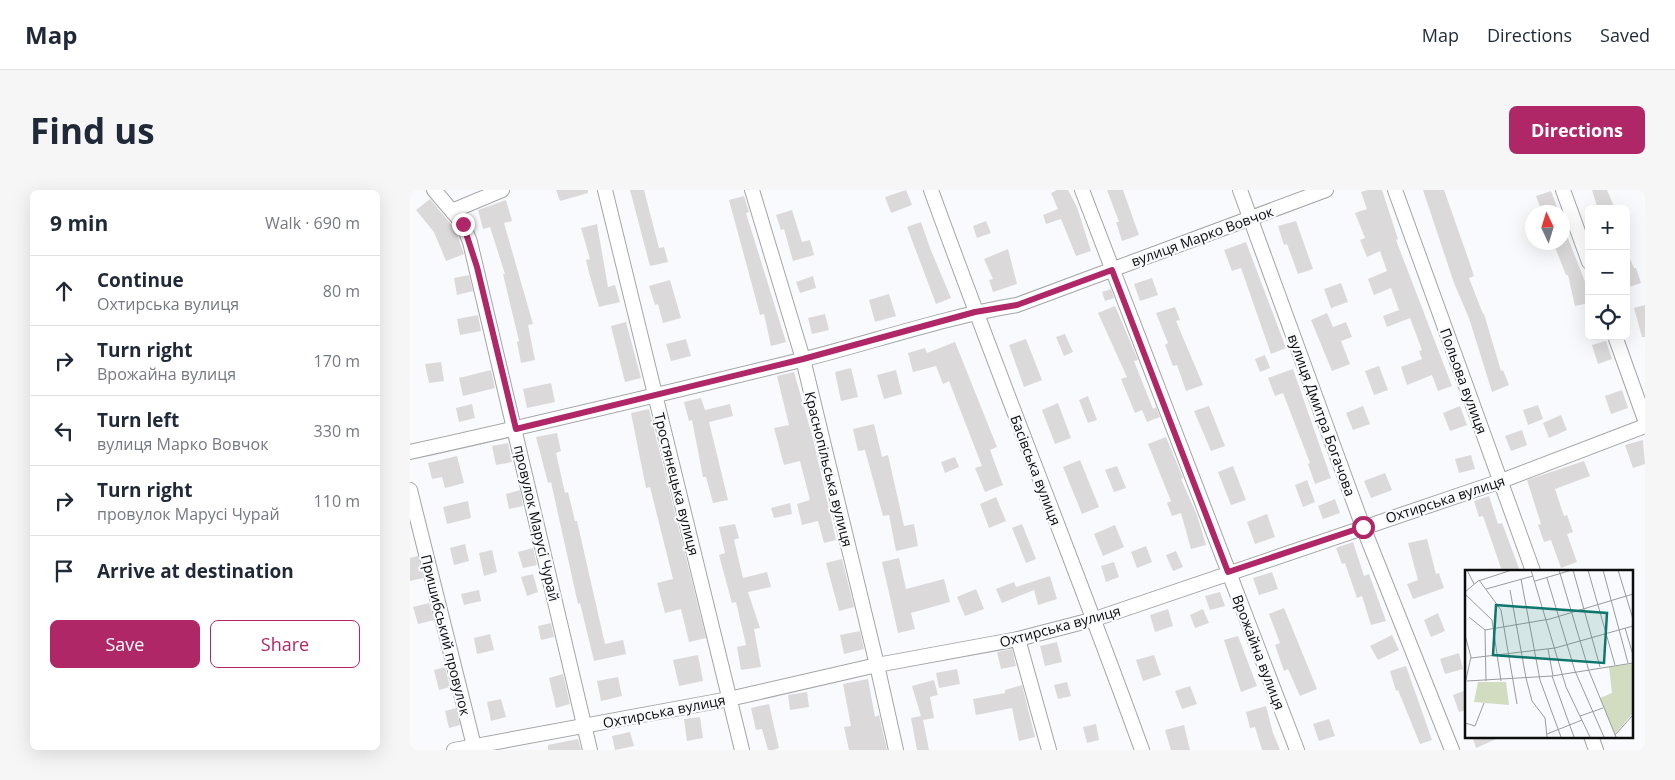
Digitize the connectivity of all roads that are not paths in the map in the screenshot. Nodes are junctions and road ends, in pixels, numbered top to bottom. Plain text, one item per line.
1 (434, 190) edge
2 (502, 190) edge
3 (605, 190) edge
4 (752, 190) edge
5 (931, 190) edge
6 (1082, 190) edge
7 (1240, 190) edge
8 (1326, 190) edge
9 (1395, 190) edge
10 (1563, 190) edge
11 (452, 211) junction
12 (1251, 219) junction
13 (1585, 251) edge
14 (1112, 270) junction
15 (975, 312) junction
16 (1616, 340) edge
17 (803, 359) junction
18 (656, 394) junction
19 (1645, 420) edge
20 (1645, 426) edge
21 (516, 429) junction
22 (410, 452) edge
23 (1501, 481) junction
24 (410, 490) edge
25 (1363, 527) junction
26 (1533, 570) edge
27 (1228, 572) junction
28 (1095, 619) junction
29 (1018, 639) junction
30 (878, 665) junction
31 (729, 699) junction
32 (584, 727) junction
33 (1592, 738) edge
34 (475, 748) edge
35 (454, 750) edge
36 (590, 750) edge
37 (742, 750) edge
38 (896, 750) edge
39 (1049, 750) edge
40 (1142, 750) edge
41 (1298, 750) edge
42 (1452, 750) edge
43 (1596, 750) edge

1 - 11 street, провулок Марусі Чурай
2 - 11 street
3 - 18 street, Тростянецька вулиця
4 - 17 street, Краснопільська вулиця
5 - 15 street, Басівська вулиця
6 - 14 street, Врожайна вулиця
7 - 12 street, вулиця Дмитра Богачова
8 - 12 street, вулиця Марко Вовчок
9 - 23 street, Польова вулиця
10 - 13 street
11 - 21 street, провулок Марусі Чурай
12 - 14 street, вулиця Марко Вовчок
12 - 25 street, вулиця Дмитра Богачова
14 - 15 street, вулиця Марко Вовчок
14 - 27 street, Врожайна вулиця
15 - 17 street, вулиця Марко Вовчок
15 - 28 street, Басівська вулиця
16 - 19 street
17 - 18 street, вулиця Марко Вовчок
17 - 30 street, Краснопільська вулиця
18 - 21 street, вулиця Марко Вовчок
18 - 31 street, Тростянецька вулиця
20 - 23 street, Охтирська вулиця
21 - 22 street, вулиця Марко Вовчок
21 - 32 street, провулок Марусі Чурай
23 - 25 street, Охтирська вулиця
23 - 26 street, Польова вулиця
24 - 34 street, Пришибський провулок
25 - 27 street, Охтирська вулиця
25 - 42 street, вулиця Дмитра Богачова
27 - 28 street, Охтирська вулиця
27 - 41 street, Врожайна вулиця
28 - 29 street, Охтирська вулиця
28 - 40 street, Басівська вулиця
29 - 30 street, Охтирська вулиця
29 - 39 street
30 - 31 street, Охтирська вулиця
30 - 38 street, Краснопільська вулиця
31 - 32 street, Охтирська вулиця
31 - 37 street, Тростянецька вулиця
32 - 34 street, Охтирська вулиця
32 - 36 street, провулок Марусі Чурай
33 - 43 street
34 - 35 street, Охтирська вулиця

